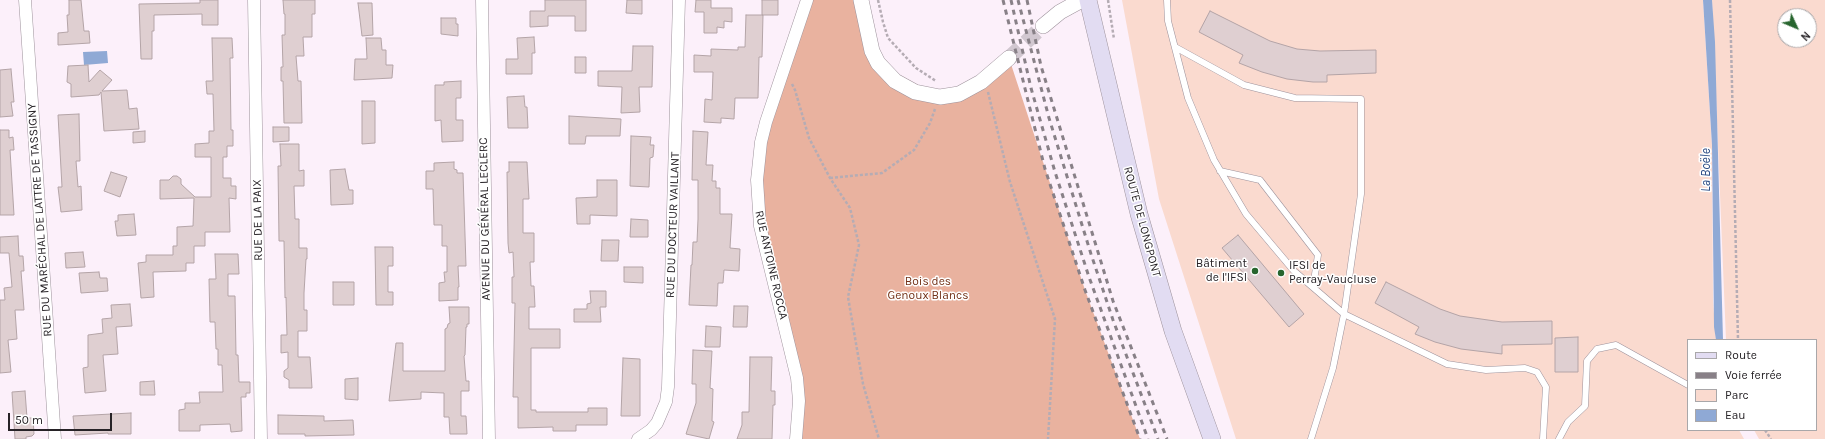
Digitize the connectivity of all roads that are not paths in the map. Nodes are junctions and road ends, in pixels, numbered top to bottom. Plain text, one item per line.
1 (25, 0) edge
2 (254, 0) edge
3 (482, 0) edge
4 (679, 0) edge
5 (807, 0) edge
6 (861, 0) edge
7 (1082, 0) edge
8 (1088, 0) edge
9 (1167, 0) edge
10 (1043, 26) tunnel mouth
11 (1175, 47) junction
12 (1009, 58) tunnel mouth
13 (1220, 171) junction
14 (1313, 287) junction
15 (1344, 314) junction
16 (1687, 384) edge
17 (55, 439) edge
18 (262, 439) edge
19 (489, 439) edge
20 (638, 439) edge
21 (796, 439) edge
22 (1212, 439) edge
23 (1311, 439) edge
24 (1543, 439) edge
25 (1559, 439) edge

1 - 17 street, RUE DU MARÉCHAL DE LATTRE DE TASSIGNY
2 - 18 street, RUE DE LA PAIX
3 - 19 street, AVENUE DU GÉNÉRAL LECLERC
4 - 20 street, RUE DU DOCTEUR VAILLANT
5 - 21 street, RUE ANTOINE ROCCA
6 - 12 street
7 - 10 street
8 - 22 main road, ROUTE DE LONGPONT
9 - 11 lane
11 - 13 lane
11 - 15 lane
13 - 14 lane
13 - 14 lane
14 - 15 lane
15 - 23 lane
15 - 24 lane
16 - 25 lane

